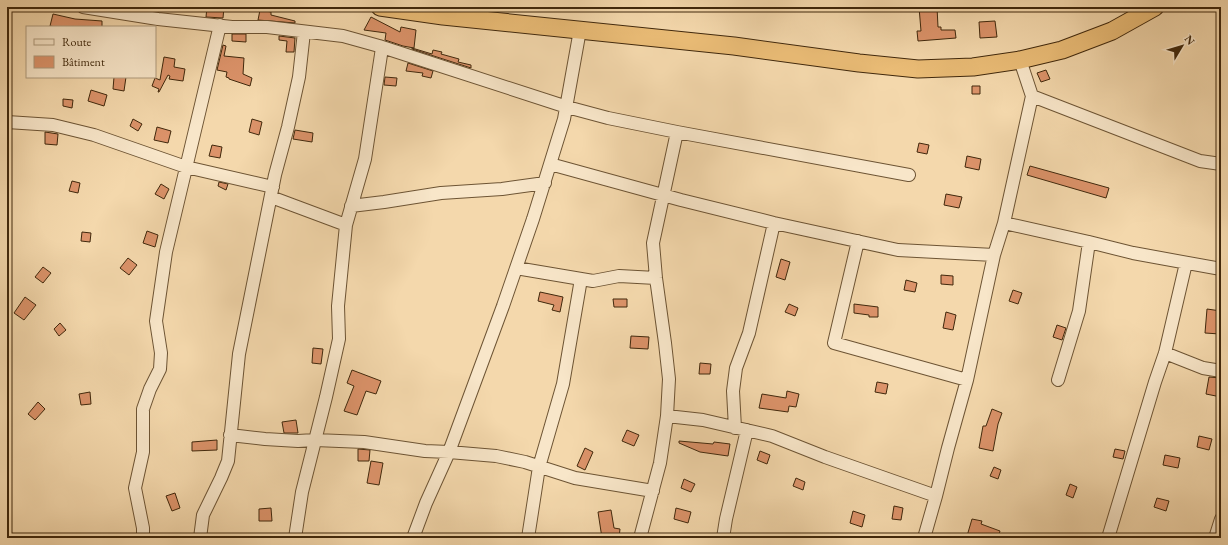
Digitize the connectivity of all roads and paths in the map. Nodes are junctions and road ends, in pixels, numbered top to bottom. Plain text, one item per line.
1 (83, 7) edge
2 (380, 7) edge
3 (1156, 7) edge
4 (444, 11) edge
5 (220, 25) junction
6 (580, 30) junction
7 (304, 32) junction
8 (382, 48) junction
9 (1020, 60) junction
10 (1032, 96) junction
11 (566, 107) junction
12 (7, 122) edge
13 (677, 132) junction
14 (550, 164) junction
15 (1221, 164) edge
16 (186, 168) junction
17 (910, 175) dead end
18 (545, 183) junction
19 (272, 192) junction
20 (662, 195) junction
21 (351, 206) junction
22 (1004, 223) junction
23 (346, 224) junction
24 (774, 224) junction
25 (858, 241) junction
26 (1089, 242) junction
27 (994, 255) junction
28 (1186, 263) junction
29 (516, 268) junction
30 (1221, 269) edge
31 (656, 278) junction
32 (581, 279) junction
33 (1165, 353) junction
34 (1221, 371) edge
35 (967, 380) junction
36 (1058, 380) dead end
37 (667, 416) junction
38 (735, 428) junction
39 (747, 430) junction
40 (230, 434) junction
41 (315, 440) junction
42 (449, 452) junction
43 (539, 467) junction
44 (653, 491) junction
45 (936, 496) junction
46 (1221, 519) edge
47 (143, 538) edge
48 (200, 538) edge
49 (295, 538) edge
50 (413, 538) edge
51 (528, 538) edge
52 (640, 538) edge
53 (722, 538) edge
54 (924, 538) edge
55 (1108, 538) edge
56 (1215, 538) edge

1 - 5 street
2 - 4 highway
3 - 9 highway
4 - 6 highway
5 - 7 street
5 - 16 street
6 - 9 highway
6 - 11 street
7 - 8 street
7 - 19 street
8 - 11 street
8 - 21 street
9 - 10 street
10 - 15 street
10 - 22 street
11 - 13 street
11 - 14 street
12 - 16 street
13 - 17 street
13 - 20 street
14 - 18 street
14 - 20 street
16 - 19 street
16 - 47 street
18 - 21 street
18 - 29 street
19 - 23 street
19 - 40 street
20 - 24 street
20 - 31 street
21 - 23 street
22 - 26 street
22 - 27 street
23 - 41 street
24 - 25 street
24 - 38 street
25 - 27 street
25 - 35 street
26 - 28 street
26 - 36 street
27 - 35 street
28 - 30 street
28 - 33 street
29 - 32 street
29 - 42 street
31 - 32 street
31 - 37 street
32 - 43 street
33 - 34 street
33 - 55 street
35 - 45 street
37 - 38 street
37 - 44 street
38 - 39 street
39 - 45 street
39 - 53 street
40 - 41 street
40 - 48 street
41 - 42 street
41 - 49 street
42 - 43 street
42 - 50 street
43 - 44 street
43 - 51 street
44 - 52 street
45 - 54 street
46 - 56 street

